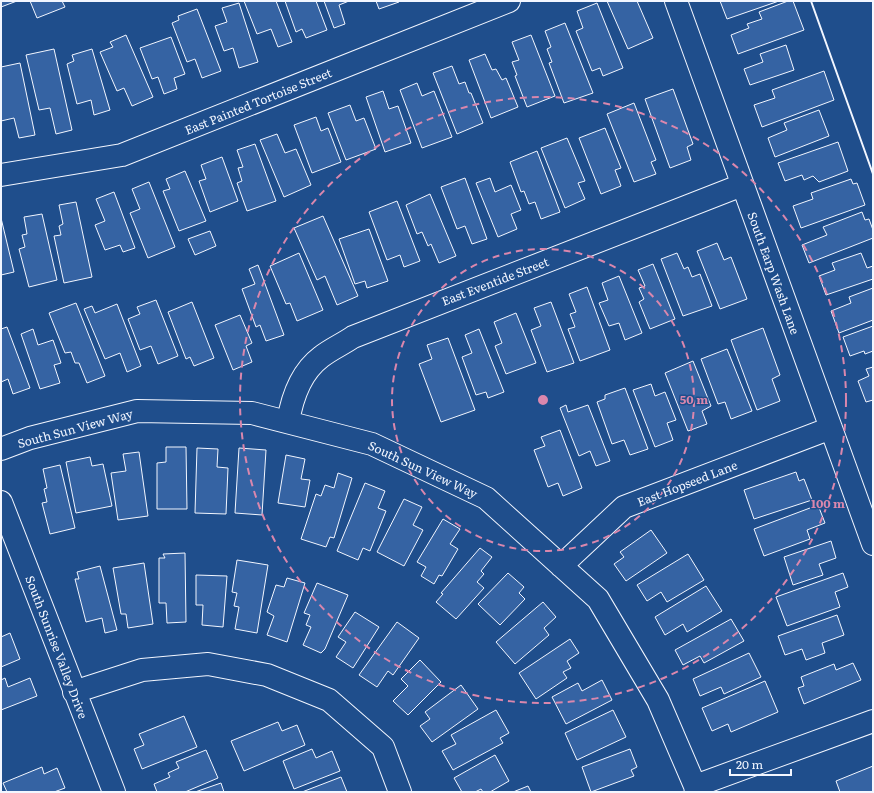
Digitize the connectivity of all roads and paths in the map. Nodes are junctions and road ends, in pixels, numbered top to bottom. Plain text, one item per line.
1 (509, 1) edge
2 (676, 1) edge
3 (1, 175) edge
4 (742, 185) junction
5 (288, 422) junction
6 (831, 428) junction
7 (1, 449) edge
8 (1, 502) edge
9 (873, 544) edge
10 (561, 566) junction
11 (74, 692) junction
12 (873, 721) edge
13 (695, 789) edge
14 (114, 792) edge
15 (400, 792) edge

1 - 3 street, East Painted Tortoise Street
2 - 4 street, South Earp Wash Lane
4 - 5 street, East Eventide Street
4 - 6 street, South Earp Wash Lane
5 - 7 street, South Sun View Way
5 - 10 street, South Sun View Way
6 - 9 street, South Earp Wash Lane
6 - 10 street, East Hopseed Lane
8 - 11 street, South Sunrise Valley Drive
10 - 13 street, South Sun View Way
11 - 14 street, South Sunrise Valley Drive
11 - 15 street
12 - 13 street

